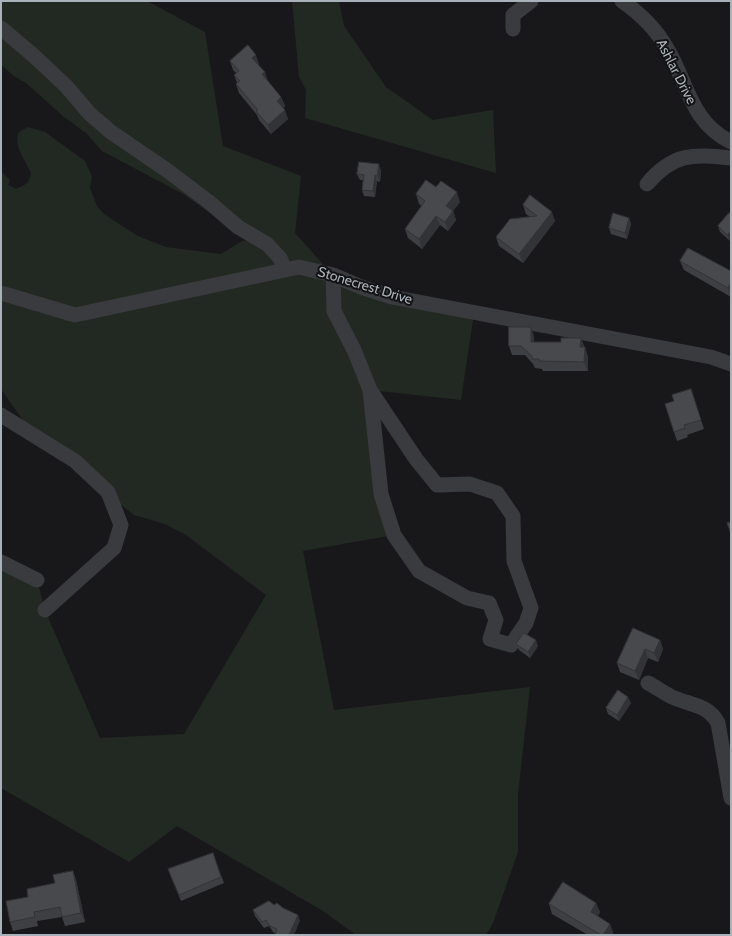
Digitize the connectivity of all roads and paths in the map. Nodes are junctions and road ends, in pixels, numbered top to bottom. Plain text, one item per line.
1 (531, 1) edge
2 (622, 1) edge
3 (1, 28) edge
4 (513, 29) dead end
5 (731, 142) edge
6 (731, 158) edge
7 (647, 184) dead end
8 (285, 270) junction
9 (333, 275) junction
10 (1, 293) edge
11 (731, 364) edge
12 (370, 390) junction
13 (1, 415) edge
14 (1, 562) edge
15 (37, 580) dead end
16 (44, 610) dead end
17 (648, 683) dead end
18 (731, 798) edge

1 - 4 street
2 - 5 street, Ashlar Drive
3 - 8 street
6 - 7 street
8 - 9 street, Stonecrest Drive
8 - 10 street, Stonecrest Drive
9 - 11 street, Stonecrest Drive
9 - 12 street
12 - 12 street
13 - 16 street
14 - 15 street
17 - 18 street

